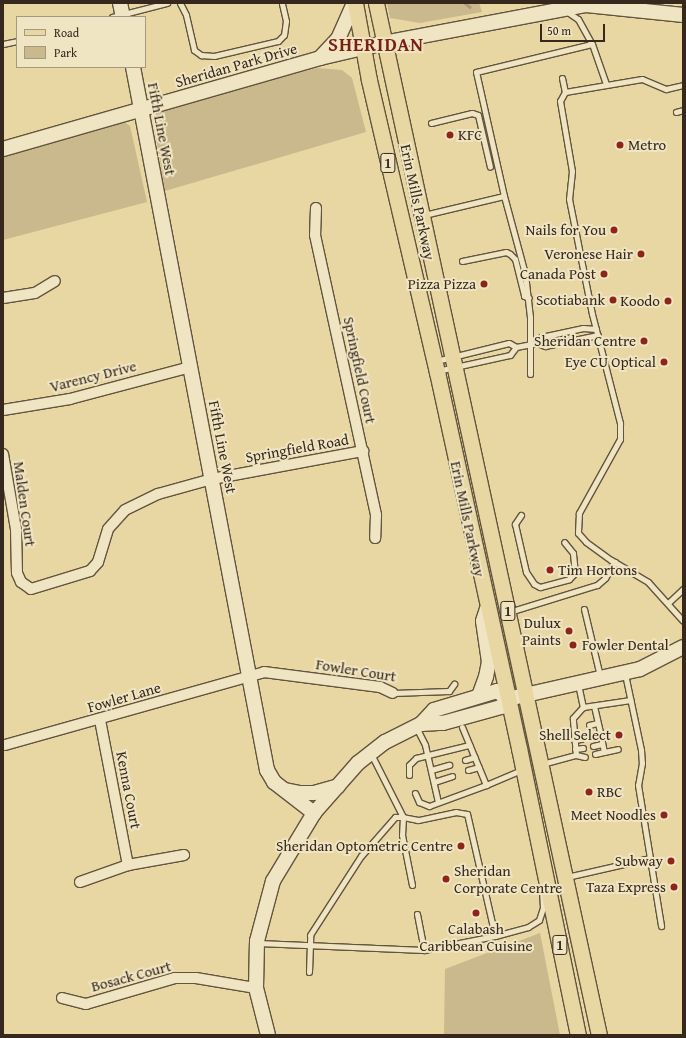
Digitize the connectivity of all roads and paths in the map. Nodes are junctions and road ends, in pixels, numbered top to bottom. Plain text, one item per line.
1 (167, 3) edge
2 (180, 3) edge
3 (282, 3) edge
4 (354, 3) edge
5 (376, 3) edge
6 (642, 6) edge
7 (562, 8) junction
8 (119, 13) edge
9 (683, 15) edge
10 (16, 41) edge
11 (384, 43) junction
12 (3, 44) edge
13 (592, 44) junction
14 (364, 47) junction
15 (320, 58) junction
16 (133, 68) edge
17 (562, 78) dead end
18 (606, 84) junction
19 (683, 85) edge
20 (566, 92) junction
21 (683, 110) edge
22 (142, 111) junction
23 (676, 112) dead end
24 (431, 122) dead end
25 (3, 149) edge
26 (490, 167) dead end
27 (504, 196) junction
28 (316, 208) dead end
29 (421, 215) junction
30 (462, 261) dead end
31 (55, 281) dead end
32 (3, 298) edge
33 (529, 298) junction
34 (596, 329) junction
35 (598, 335) junction
36 (537, 343) junction
37 (531, 344) junction
38 (516, 346) junction
39 (455, 362) junction
40 (190, 367) junction
41 (436, 367) junction
42 (530, 374) dead end
43 (3, 410) edge
44 (363, 451) junction
45 (3, 454) edge
46 (212, 478) junction
47 (521, 515) dead end
48 (374, 538) dead end
49 (564, 542) dead end
50 (615, 562) junction
51 (683, 589) edge
52 (668, 603) junction
53 (487, 608) junction
54 (584, 609) dead end
55 (508, 613) junction
56 (683, 621) edge
57 (683, 647) edge
58 (625, 673) junction
59 (250, 676) junction
60 (600, 678) junction
61 (578, 683) junction
62 (454, 684) dead end
63 (392, 693) joint
64 (526, 695) junction
65 (478, 696) junction
66 (508, 699) junction
67 (630, 700) junction
68 (594, 706) junction
69 (583, 707) junction
70 (100, 720) junction
71 (597, 723) junction
72 (419, 725) junction
73 (589, 725) dead end
74 (462, 727) dead end
75 (600, 732) dead end
76 (581, 739) dead end
77 (574, 740) junction
78 (5, 745) dead end
79 (470, 745) junction
80 (594, 746) dead end
81 (583, 748) dead end
82 (618, 749) dead end
83 (576, 752) junction
84 (604, 752) junction
85 (370, 753) junction
86 (596, 754) dead end
87 (428, 757) junction
88 (475, 757) junction
89 (585, 757) dead end
90 (465, 760) dead end
91 (449, 765) dead end
92 (541, 765) junction
93 (478, 767) junction
94 (431, 770) junction
95 (468, 770) dead end
96 (523, 770) junction
97 (409, 775) dead end
98 (452, 776) dead end
99 (434, 782) junction
100 (486, 785) junction
101 (338, 786) junction
102 (283, 789) junction
103 (415, 793) dead end
104 (438, 802) junction
105 (314, 814) junction
106 (403, 817) junction
107 (184, 855) dead end
108 (650, 858) junction
109 (128, 865) junction
110 (544, 869) junction
111 (566, 877) junction
112 (80, 882) dead end
113 (412, 885) dead end
114 (417, 914) dead end
115 (661, 926) dead end
116 (495, 936) junction
117 (257, 943) junction
118 (309, 947) junction
119 (424, 950) junction
120 (309, 972) dead end
121 (256, 988) junction
122 (62, 998) dead end
123 (268, 1035) edge
124 (578, 1035) edge
125 (599, 1035) edge

1 - 8 lane
2 - 3 lane
4 - 14 main road, Erin Mills Parkway / 1
4 - 15 street
5 - 11 main road, Erin Mills Parkway / 1
6 - 7 street, Sheridan Park Drive
6 - 9 street, Sheridan Park Drive
7 - 11 street, Sheridan Park Drive
7 - 13 lane
10 - 12 lane
11 - 14 street, Sheridan Park Drive
11 - 29 main road, Erin Mills Parkway / 1
13 - 18 lane
13 - 27 lane
14 - 15 street, Sheridan Park Drive
14 - 41 main road, Erin Mills Parkway / 1
15 - 22 street, Sheridan Park Drive
16 - 22 street, Fifth Line West
17 - 20 lane
18 - 19 lane
18 - 20 lane
20 - 34 lane
21 - 23 lane
22 - 25 street, Sheridan Park Drive
22 - 40 street, Fifth Line West
24 - 26 lane
27 - 29 lane
27 - 33 lane
28 - 44 street, Springfield Court
29 - 39 main road, Erin Mills Parkway / 1
30 - 33 lane
31 - 32 street
33 - 37 lane
34 - 35 lane
34 - 36 lane
35 - 36 lane
35 - 50 lane
36 - 37 lane
37 - 38 lane
37 - 42 lane
38 - 39 lane
38 - 39 lane
39 - 41 lane
39 - 41 lane
39 - 55 main road, Erin Mills Parkway / 1
40 - 43 street, Varency Drive
40 - 46 street, Fifth Line West
41 - 53 main road, Erin Mills Parkway / 1
44 - 46 street, Springfield Road
44 - 48 street, Springfield Court
45 - 46 street, Malden Court
46 - 59 street, Fifth Line West
47 - 49 lane
50 - 52 lane
50 - 55 lane
51 - 52 lane
52 - 56 lane
53 - 65 street
53 - 66 main road, Erin Mills Parkway / 1
54 - 60 lane
55 - 64 main road, Erin Mills Parkway / 1
57 - 58 street
58 - 60 street
58 - 67 lane
59 - 63 street, Fowler Court
59 - 70 street, Fowler Lane
59 - 102 street, Fifth Line West
60 - 61 street
61 - 64 street
61 - 69 lane
62 - 63 lane, Fowler Court
64 - 66 street
64 - 92 main road, Erin Mills Parkway / 1
65 - 66 street
65 - 72 street
66 - 72 street
66 - 96 main road, Erin Mills Parkway / 1
67 - 68 lane
67 - 108 lane
68 - 69 lane
68 - 71 lane
69 - 77 lane
70 - 78 street, Fowler Lane
70 - 109 street, Kenna Court
71 - 73 lane
71 - 75 lane
72 - 85 street
72 - 87 lane
74 - 79 lane
76 - 77 lane
77 - 83 lane
79 - 87 lane
79 - 88 lane
80 - 84 lane
81 - 83 lane
82 - 84 lane
83 - 89 lane
83 - 92 lane
84 - 86 lane
85 - 101 street
85 - 106 lane
87 - 94 lane
87 - 97 lane
88 - 90 lane
88 - 93 lane
91 - 94 lane
92 - 111 main road, Erin Mills Parkway / 1
93 - 95 lane
93 - 100 lane
94 - 99 lane
96 - 100 lane
96 - 110 main road, Erin Mills Parkway / 1
98 - 99 lane
99 - 104 lane
100 - 104 lane
101 - 102 street
101 - 105 street
102 - 105 street, Fifth Line West
103 - 104 lane
105 - 117 street
106 - 113 lane
106 - 116 lane
106 - 118 lane
107 - 109 street
108 - 111 lane
108 - 115 lane
109 - 112 street
110 - 116 lane
110 - 124 main road, Erin Mills Parkway / 1
111 - 125 main road, Erin Mills Parkway / 1
114 - 119 lane
116 - 119 lane
117 - 118 lane
117 - 121 street
118 - 119 lane
118 - 120 lane
121 - 122 street, Bosack Court
121 - 123 street

